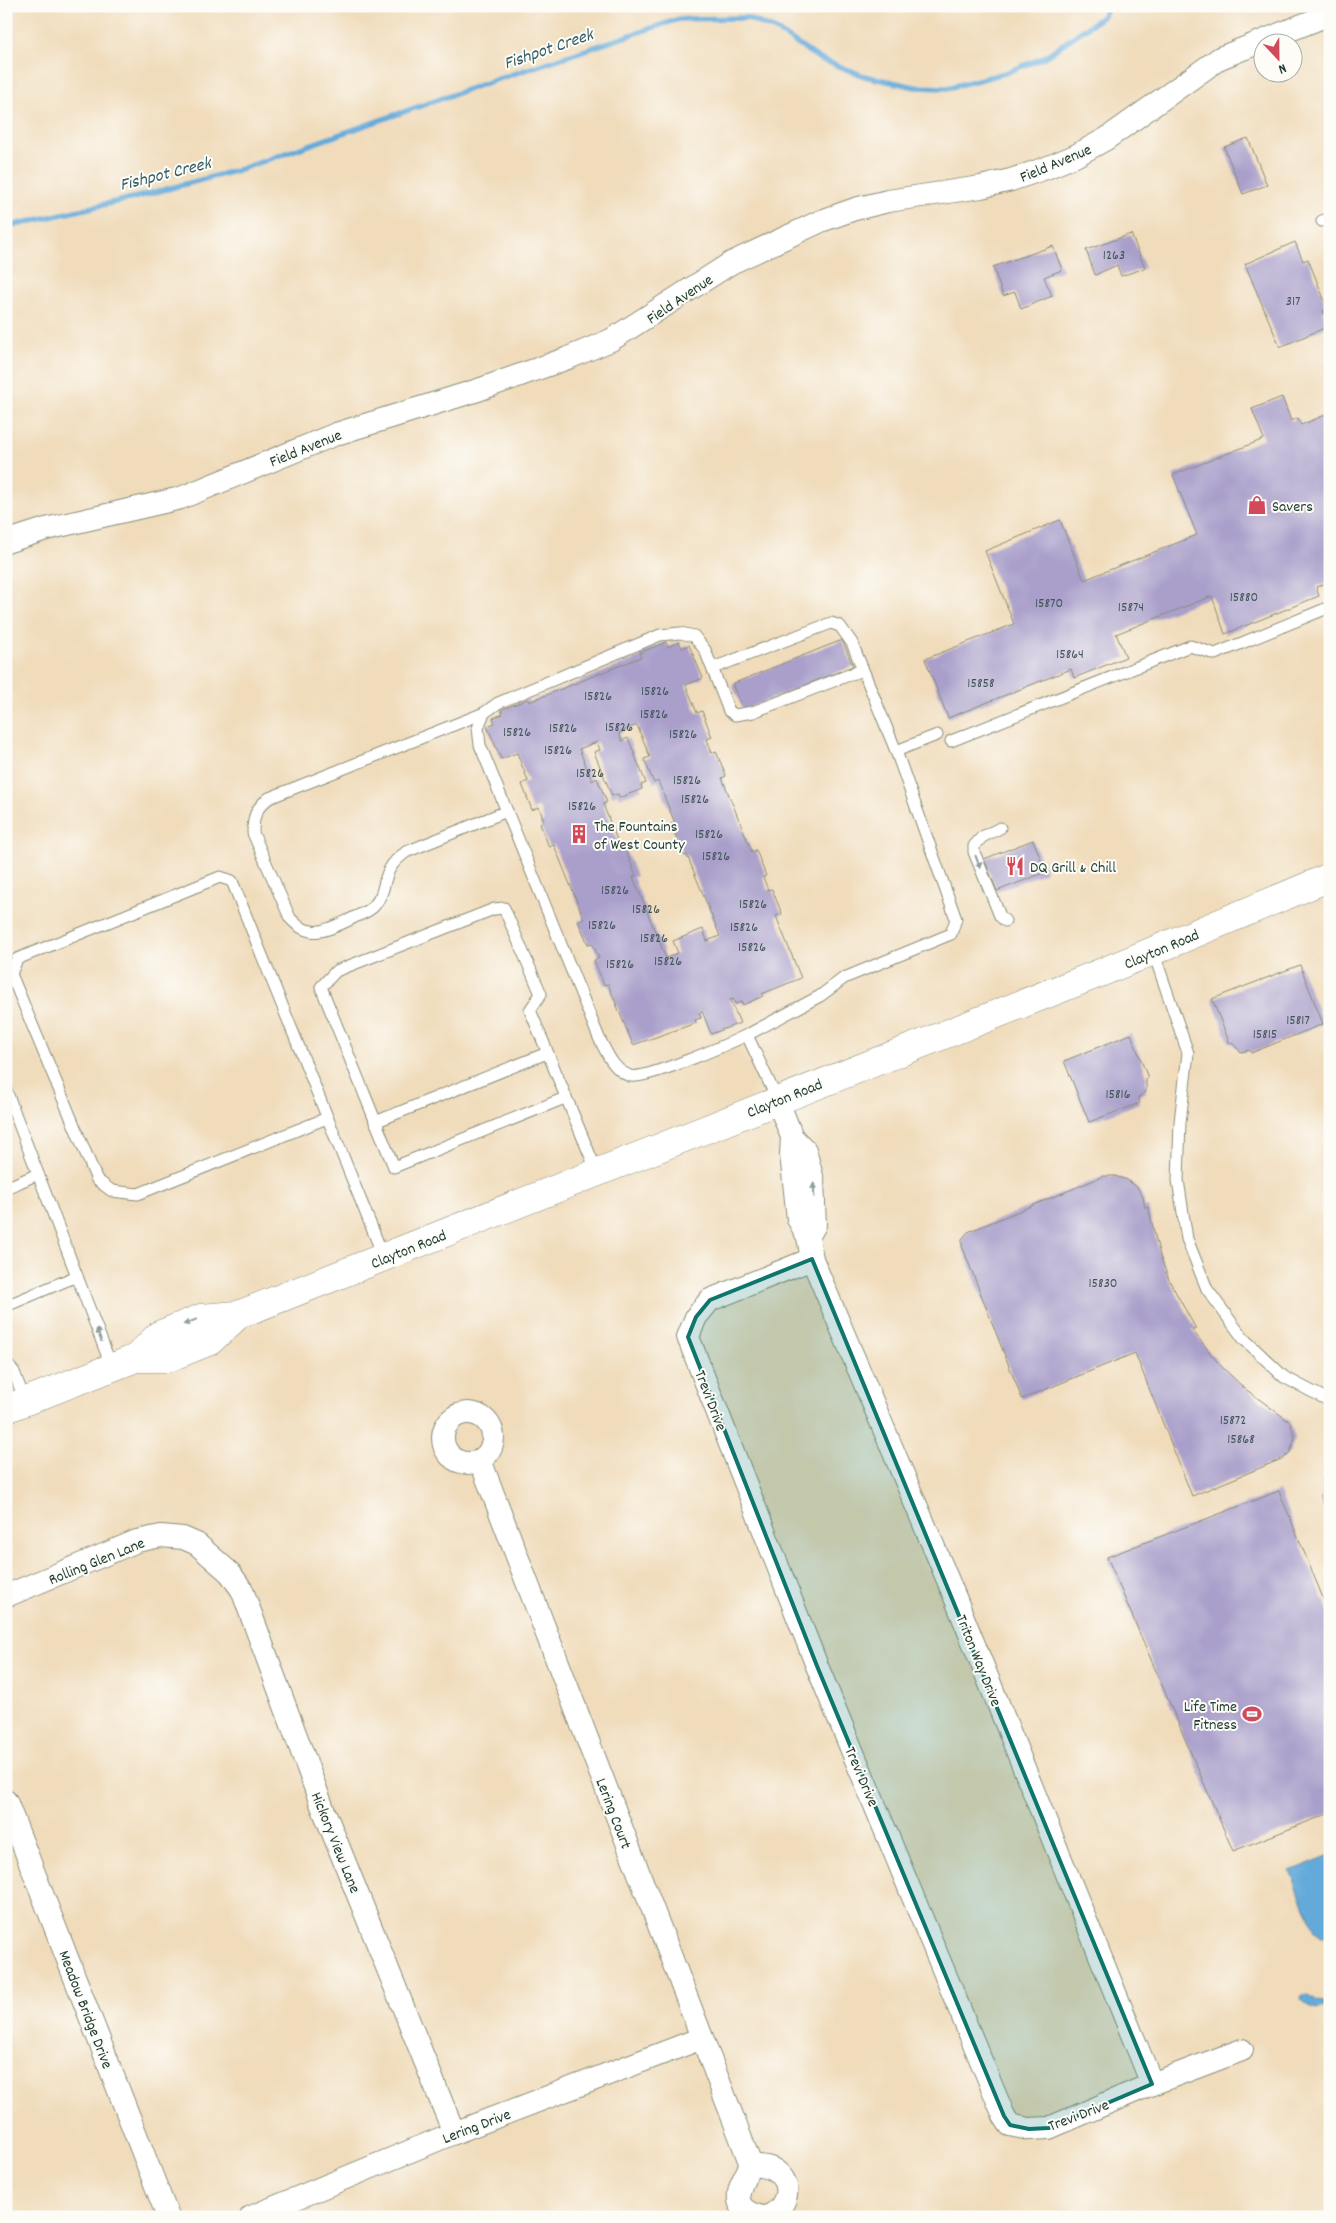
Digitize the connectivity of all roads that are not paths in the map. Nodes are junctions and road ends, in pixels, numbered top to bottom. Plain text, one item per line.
1 (1330, 14) edge
2 (6, 542) edge
3 (1330, 607) edge
4 (713, 668) junction
5 (862, 670) junction
6 (484, 714) junction
7 (937, 735) dead end
8 (951, 741) dead end
9 (896, 751) junction
10 (507, 811) junction
11 (1000, 828) dead end
12 (1330, 877) edge
13 (1005, 921) dead end
14 (1153, 952) junction
15 (747, 1036) junction
16 (547, 1053) junction
17 (6, 1090) edge
18 (566, 1098) junction
19 (777, 1100) junction
20 (328, 1118) junction
21 (375, 1122) junction
22 (596, 1172) junction
23 (38, 1174) junction
24 (6, 1188) edge
25 (384, 1258) junction
26 (812, 1259) junction
27 (77, 1276) junction
28 (6, 1306) edge
29 (6, 1363) edge
30 (124, 1363) junction
31 (1330, 1402) edge
32 (16, 1406) edge
33 (480, 1460) dead end
34 (1330, 1468) edge
35 (1330, 1504) edge
36 (212, 1558) joint
37 (6, 1596) edge
38 (6, 1802) edge
39 (702, 2038) junction
40 (1242, 2050) dead end
41 (1152, 2084) junction
42 (454, 2133) junction
43 (751, 2165) junction
44 (168, 2217) edge
45 (251, 2217) edge
46 (764, 2217) edge

1 - 2 street, Field Avenue
3 - 8 lane
4 - 5 lane
4 - 5 lane
4 - 6 lane
5 - 9 lane
6 - 10 lane
6 - 10 lane
7 - 9 lane
9 - 15 lane
10 - 15 lane
11 -> 13 lane
12 - 14 main road, Clayton Road
14 - 19 main road, Clayton Road
14 - 31 lane
15 - 19 lane
16 - 18 lane
16 - 21 lane
16 - 21 lane
17 - 23 lane
18 - 21 lane
18 - 22 lane
19 - 22 main road, Clayton Road
19 - 26 street, Triton Way Drive
20 - 20 lane
20 - 25 lane
22 - 25 main road, Clayton Road
23 - 24 lane
23 - 27 lane
25 - 30 main road, Clayton Road
26 - 41 street, Triton Way Drive
26 - 41 street, Trevi Drive
27 - 28 lane
30 -> 27 lane
29 - 32 lane
30 - 32 main road, Clayton Road
33 - 39 street, Lering Court
34 - 35 lane
36 - 37 street, Rolling Glen Lane
36 - 42 street, Hickory View Lane
38 - 44 street, Meadow Bridge Drive
39 - 42 street, Lering Drive
39 - 43 street, Lering Court
40 - 41 street, Trevi Drive
42 - 45 street, Lering Drive
43 - 46 street
43 - 46 street

